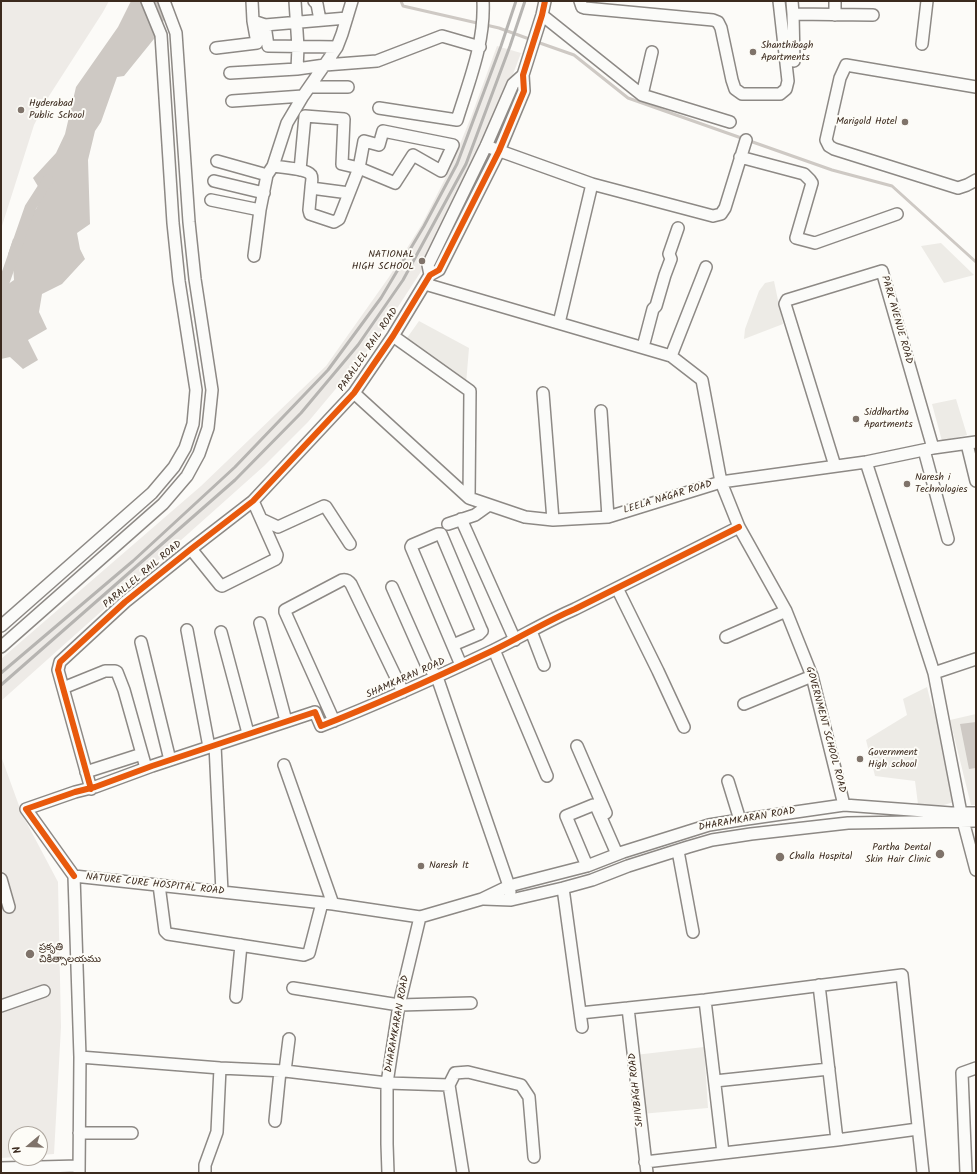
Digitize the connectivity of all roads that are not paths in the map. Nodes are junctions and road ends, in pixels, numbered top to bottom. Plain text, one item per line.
1 (147, 1) edge
2 (252, 1) edge
3 (295, 1) edge
4 (314, 1) edge
5 (352, 1) edge
6 (483, 1) edge
7 (545, 1) edge
8 (580, 1) edge
9 (779, 1) edge
10 (792, 1) edge
11 (835, 1) edge
12 (927, 1) edge
13 (167, 2) edge
14 (152, 13) junction
15 (794, 14) junction
16 (542, 15) junction
17 (835, 15) junction
18 (873, 15) dead end
19 (347, 18) junction
20 (320, 20) junction
21 (253, 21) junction
22 (297, 22) junction
23 (265, 25) junction
24 (922, 44) dead end
25 (298, 47) junction
26 (337, 47) junction
27 (480, 47) junction
28 (216, 48) dead end
29 (652, 52) dead end
30 (794, 61) dead end
31 (324, 65) junction
32 (297, 69) junction
33 (230, 73) dead end
34 (523, 75) junction
35 (310, 87) junction
36 (348, 87) dead end
37 (976, 87) edge
38 (642, 95) junction
39 (302, 96) junction
40 (232, 101) dead end
41 (379, 108) dead end
42 (730, 122) dead end
43 (746, 140) dead end
44 (486, 146) junction
45 (499, 151) junction
46 (740, 157) junction
47 (217, 161) dead end
48 (359, 168) junction
49 (270, 170) junction
50 (300, 170) junction
51 (214, 180) dead end
52 (976, 180) edge
53 (592, 184) junction
54 (311, 188) junction
55 (264, 193) junction
56 (349, 193) junction
57 (211, 200) dead end
58 (260, 210) junction
59 (898, 214) dead end
60 (678, 228) dead end
61 (254, 256) dead end
62 (706, 267) dead end
63 (428, 279) junction
64 (559, 323) junction
65 (393, 336) junction
66 (643, 347) junction
67 (671, 356) junction
68 (207, 360) junction
69 (192, 363) junction
70 (354, 393) junction
71 (543, 393) dead end
72 (601, 411) dead end
73 (972, 443) edge
74 (928, 449) junction
75 (866, 462) junction
76 (835, 466) junction
77 (976, 481) edge
78 (721, 482) junction
79 (469, 498) junction
80 (253, 502) junction
81 (489, 505) junction
82 (608, 517) junction
83 (261, 519) junction
84 (461, 519) junction
85 (553, 520) junction
86 (448, 524) dead end
87 (739, 527) junction
88 (948, 539) dead end
89 (350, 544) dead end
90 (191, 549) junction
91 (392, 587) dead end
92 (617, 588) junction
93 (786, 611) junction
94 (260, 623) dead end
95 (1, 626) edge
96 (187, 630) dead end
97 (531, 631) junction
98 (221, 632) dead end
99 (726, 637) dead end
100 (515, 640) junction
101 (141, 642) dead end
102 (453, 645) junction
103 (1, 647) edge
104 (494, 650) junction
105 (976, 659) edge
106 (462, 665) junction
107 (544, 665) dead end
108 (934, 673) junction
109 (812, 676) junction
110 (437, 677) junction
111 (63, 688) junction
112 (403, 692) junction
113 (744, 704) dead end
114 (286, 720) junction
115 (334, 721) junction
116 (684, 727) dead end
117 (248, 733) junction
118 (212, 746) junction
119 (577, 746) dead end
120 (142, 754) junction
121 (170, 760) junction
122 (284, 765) dead end
123 (146, 768) junction
124 (86, 772) junction
125 (547, 776) dead end
126 (728, 781) dead end
127 (91, 789) junction
128 (844, 806) junction
129 (976, 813) edge
130 (962, 817) junction
131 (740, 820) junction
132 (976, 821) edge
133 (678, 850) junction
134 (620, 853) junction
135 (587, 866) junction
136 (976, 870) edge
137 (74, 876) junction
138 (1, 879) edge
139 (159, 885) junction
140 (509, 886) junction
141 (563, 888) junction
142 (222, 892) junction
143 (482, 899) junction
144 (511, 900) junction
145 (322, 903) junction
146 (333, 904) junction
147 (9, 907) dead end
148 (420, 917) junction
149 (693, 932) dead end
150 (241, 945) junction
151 (819, 985) junction
152 (292, 988) dead end
153 (44, 991) dead end
154 (236, 997) dead end
155 (705, 1000) junction
156 (471, 1003) dead end
157 (399, 1005) junction
158 (1, 1006) edge
159 (628, 1008) junction
160 (580, 1013) junction
161 (582, 1026) dead end
162 (289, 1040) dead end
163 (80, 1057) junction
164 (220, 1068) junction
165 (976, 1068) edge
166 (829, 1069) junction
167 (283, 1071) junction
168 (715, 1081) junction
169 (387, 1083) junction
170 (449, 1085) junction
171 (275, 1121) dead end
172 (918, 1129) junction
173 (132, 1132) dead end
174 (79, 1133) junction
175 (836, 1140) junction
176 (723, 1153) junction
177 (534, 1157) dead end
178 (645, 1162) junction
179 (1, 1168) edge
180 (79, 1170) edge
181 (205, 1173) edge
182 (388, 1173) edge
183 (463, 1173) edge
184 (647, 1173) edge
185 (923, 1173) edge
186 (966, 1173) edge

1 - 14 street
2 - 21 street
3 - 22 street
4 - 20 street
5 - 19 street
6 - 27 street
7 - 16 street, PARALLEL RAIL ROAD
8 - 9 street
10 - 15 street
11 - 17 street
12 - 24 street
13 - 14 street
13 - 68 street
14 - 69 street
15 - 17 street
15 - 30 street
16 - 34 street, PARALLEL RAIL ROAD
16 - 38 street
17 - 18 street
19 - 20 street
19 - 26 street
20 - 22 street
21 - 23 street
21 - 28 street
22 - 23 street
22 - 25 street
23 - 25 street
25 - 26 street
25 - 32 street
26 - 31 street
27 - 31 street
27 - 41 street
29 - 38 street
31 - 32 street
31 - 35 street
32 - 33 street
34 - 44 street, PARALLEL RAIL ROAD
34 - 45 street, PARALLEL RAIL ROAD
35 - 36 street
35 - 39 street
37 - 52 street
38 - 42 street
39 - 40 street
39 - 49 street
43 - 46 street
44 - 45 street
44 - 63 street, PARALLEL RAIL ROAD
45 - 53 street
45 - 63 street, PARALLEL RAIL ROAD
46 - 53 street
46 - 59 street
47 - 49 street
48 - 48 street
48 - 50 street
48 - 56 street
49 - 50 street
49 - 55 street
50 - 54 street
51 - 55 street
53 - 64 street
54 - 56 street
54 - 56 street
55 - 58 street
57 - 58 street
58 - 61 street
60 - 66 street
62 - 67 street
63 - 64 street, LEELA NAGAR ROAD
63 - 65 street, PARALLEL RAIL ROAD
64 - 66 street, LEELA NAGAR ROAD
65 - 70 street, PARALLEL RAIL ROAD
65 - 79 street
66 - 67 street, LEELA NAGAR ROAD
67 - 78 street, LEELA NAGAR ROAD
68 - 69 street
68 - 103 street
69 - 95 street
70 - 79 street
70 - 80 street, PARALLEL RAIL ROAD
71 - 85 street
72 - 82 street
73 - 74 street
73 - 77 street
74 - 75 street
74 - 76 street, PARK AVENUE ROAD
74 - 88 street
75 - 76 street
75 - 108 street
76 - 78 street
78 - 82 street, LEELA NAGAR ROAD
78 - 87 street, GOVERNMENT SCHOOL ROAD
79 - 81 street, LEELA NAGAR ROAD
80 - 83 street
80 - 90 street, PARALLEL RAIL ROAD
81 - 84 street
81 - 85 street, LEELA NAGAR ROAD
82 - 85 street, LEELA NAGAR ROAD
83 - 89 street
83 - 90 street
84 - 86 street
84 - 100 street
87 - 92 street, SHAMKARAN ROAD
87 - 93 street, GOVERNMENT SCHOOL ROAD
90 - 111 street, PARALLEL RAIL ROAD
91 - 110 street
92 - 97 street, SHAMKARAN ROAD
92 - 116 street
93 - 99 street
93 - 109 street, GOVERNMENT SCHOOL ROAD
94 - 114 street
96 - 118 street
97 - 100 street, SHAMKARAN ROAD
97 - 107 street
98 - 117 street
100 - 104 street, SHAMKARAN ROAD
101 - 121 street
102 - 102 street
102 - 106 street
104 - 106 street, SHAMKARAN ROAD
104 - 125 street
105 - 108 street
106 - 110 street, SHAMKARAN ROAD
108 - 130 street
109 - 113 street
109 - 128 street, GOVERNMENT SCHOOL ROAD
110 - 112 street, SHAMKARAN ROAD
110 - 140 street, SHAMKARAN ROAD
111 - 120 street
111 - 124 street
112 - 115 street, SHAMKARAN ROAD
112 - 115 street
114 - 115 street, SHAMKARAN ROAD
114 - 117 street, SHAMKARAN ROAD
117 - 118 street, SHAMKARAN ROAD
118 - 121 street, SHAMKARAN ROAD
118 - 142 street
119 - 134 street
120 - 123 street
120 - 124 street
121 - 123 street, SHAMKARAN ROAD
122 - 146 street
123 - 127 street, SHAMKARAN ROAD
124 - 127 street
126 - 131 street
127 - 137 street, SHAMKARAN ROAD
128 - 130 street, DHARAMKARAN ROAD
128 - 131 street, DHARAMKARAN ROAD
129 - 130 street, DHARAMKARAN ROAD
130 - 132 street, DHARAMKARAN ROAD
130 - 133 street, DHARAMKARAN ROAD
130 - 136 street
131 - 134 street, DHARAMKARAN ROAD
133 - 141 street, DHARAMKARAN ROAD
133 - 149 street
134 - 135 street, DHARAMKARAN ROAD
134 - 135 street
135 - 140 street, DHARAMKARAN ROAD
137 - 139 street, NATURE CURE HOSPITAL ROAD
137 - 163 street, NATURE CURE HOSPITAL ROAD
138 - 147 street
139 - 142 street, NATURE CURE HOSPITAL ROAD
139 - 150 street
140 - 143 street, DHARAMKARAN ROAD
140 - 144 street, SHAMKARAN ROAD
141 - 144 street, DHARAMKARAN ROAD
141 - 160 street
142 - 145 street, NATURE CURE HOSPITAL ROAD
143 - 144 street, DHARAMKARAN ROAD
143 - 148 street, DHARAMKARAN ROAD
145 - 146 street, NATURE CURE HOSPITAL ROAD
145 - 150 street
146 - 148 street, NATURE CURE HOSPITAL ROAD
148 - 157 street, DHARAMKARAN ROAD
150 - 154 street
151 - 155 street
151 - 166 street
151 - 172 street
152 - 157 street
153 - 158 street
155 - 159 street
155 - 168 street
156 - 157 street
157 - 169 street, DHARAMKARAN ROAD
159 - 160 street
159 - 178 street, SHIVBAGH ROAD
160 - 161 street
162 - 167 street
163 - 164 street
163 - 174 street, NATURE CURE HOSPITAL ROAD
164 - 167 street
164 - 181 street
165 - 186 street
166 - 168 street
166 - 175 street
167 - 169 street
167 - 171 street
168 - 176 street
169 - 170 street
169 - 182 street, DHARAMKARAN ROAD
170 - 177 street
170 - 183 street
172 - 175 street
172 - 185 street
173 - 174 street
174 - 180 street, NATURE CURE HOSPITAL ROAD
175 - 176 street
176 - 178 street
178 - 184 street, SHIVBAGH ROAD
179 - 180 street, NATURE CURE HOSPITAL ROAD

